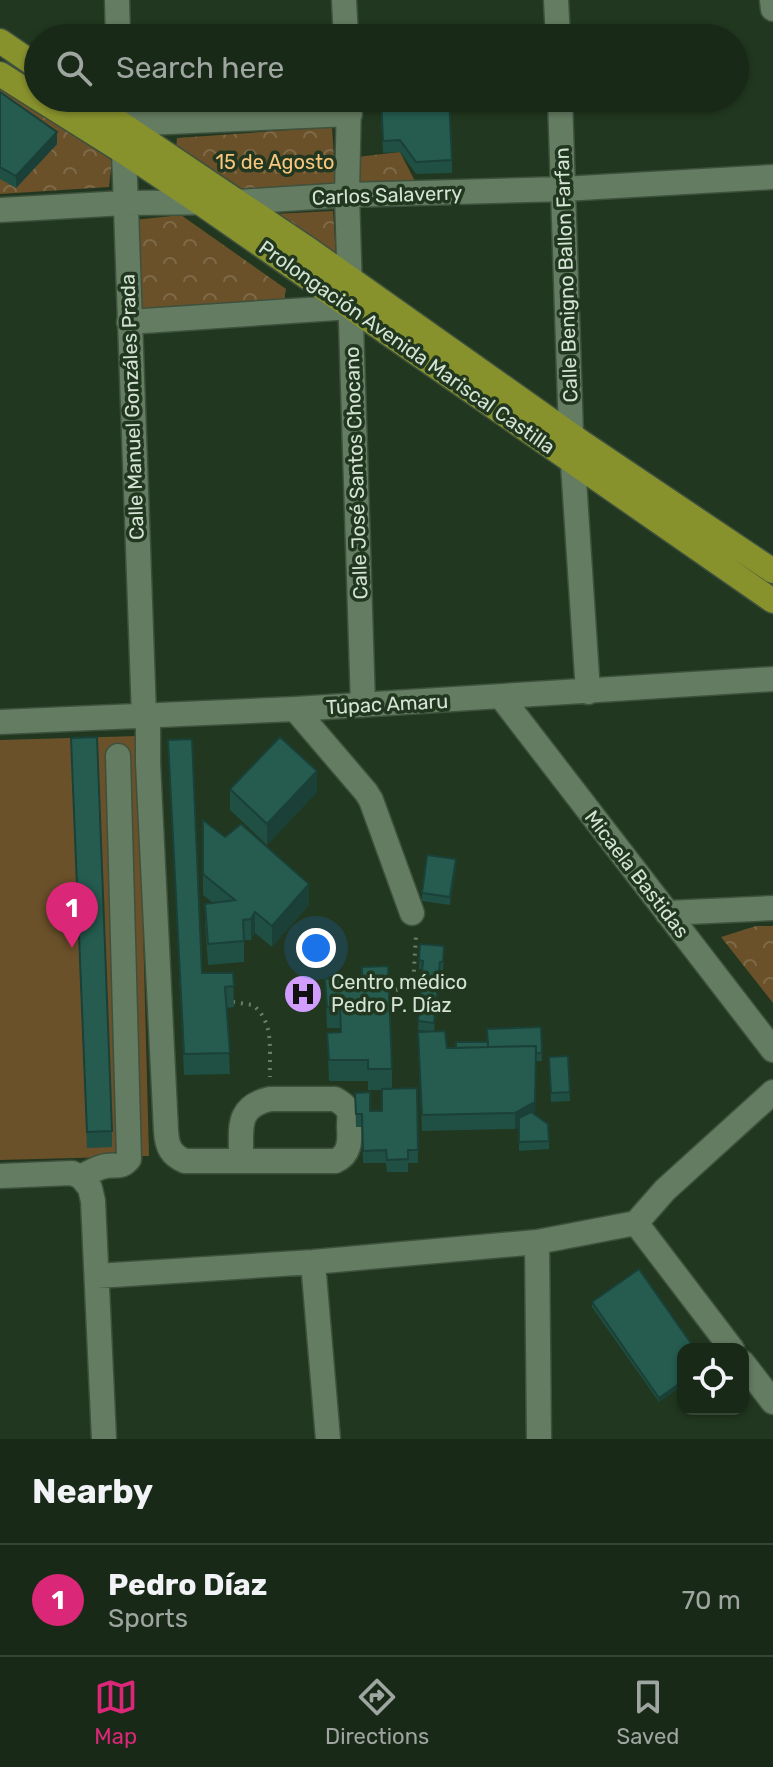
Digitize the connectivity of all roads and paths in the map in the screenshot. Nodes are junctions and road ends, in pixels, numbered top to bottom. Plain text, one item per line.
1 (117, 0) edge
2 (344, 0) edge
3 (556, 0) edge
4 (772, 0) edge
5 (773, 9) edge
6 (118, 24) edge
7 (345, 24) edge
8 (557, 24) edge
9 (0, 41) edge
10 (24, 57) edge
11 (0, 74) edge
12 (24, 89) edge
13 (60, 112) edge
14 (104, 112) edge
15 (122, 112) edge
16 (273, 112) edge
17 (349, 112) edge
18 (560, 112) edge
19 (122, 124) junction
20 (124, 152) junction
21 (773, 177) edge
22 (563, 189) junction
23 (347, 195) junction
24 (199, 202) junction
25 (237, 202) junction
26 (125, 203) junction
27 (0, 210) edge
28 (350, 279) junction
29 (351, 307) junction
30 (129, 322) junction
31 (571, 434) junction
32 (573, 462) junction
33 (773, 571) edge
34 (773, 601) edge
35 (773, 679) edge
36 (588, 692) junction
37 (502, 698) junction
38 (363, 705) junction
39 (295, 709) junction
40 (146, 716) junction
41 (0, 722) edge
42 (118, 756) dead end
43 (773, 908) edge
44 (412, 913) joint
45 (667, 913) junction
46 (388, 991) edge
47 (233, 1002) edge
48 (773, 1050) edge
49 (773, 1092) edge
50 (270, 1099) junction
51 (241, 1160) junction
52 (0, 1176) edge
53 (81, 1177) junction
54 (636, 1223) junction
55 (537, 1242) junction
56 (313, 1262) junction
57 (97, 1276) junction
58 (727, 1343) edge
59 (749, 1371) edge
60 (773, 1402) edge
61 (104, 1439) edge
62 (328, 1439) edge
63 (539, 1439) edge

1 - 6 street
2 - 7 street
3 - 8 street
4 - 5 street
9 - 10 main road
11 - 12 main road, Prolongación Avenida Mariscal Castilla
13 - 20 main road, Prolongación Avenida Mariscal Castilla
14 - 19 main road, Prolongación Avenida Mariscal Castilla
15 - 19 street, Calle Manuel Gonzáles Prada
16 - 19 street
17 - 23 street, Calle José Santos Chocano
18 - 22 street, Calle Benigno Ballon Farfan
19 - 20 street, Calle Manuel Gonzáles Prada
19 - 25 main road, Prolongación Avenida Mariscal Castilla
20 - 24 main road, Prolongación Avenida Mariscal Castilla
20 - 26 street, Calle Manuel Gonzáles Prada
21 - 22 street, Carlos Salaverry
22 - 23 street, Carlos Salaverry
22 - 31 street, Calle Benigno Ballon Farfan
23 - 25 street, Carlos Salaverry
23 - 28 street, Calle José Santos Chocano
24 - 25 street, Carlos Salaverry
24 - 26 street, Carlos Salaverry
24 - 29 main road, Prolongación Avenida Mariscal Castilla
25 - 28 main road, Prolongación Avenida Mariscal Castilla
26 - 27 street, Carlos Salaverry
26 - 30 street, Calle Manuel Gonzáles Prada
28 - 29 street, Calle José Santos Chocano
28 - 31 main road, Prolongación Avenida Mariscal Castilla
29 - 30 street
29 - 32 main road, Prolongación Avenida Mariscal Castilla
29 - 38 street, Calle José Santos Chocano
30 - 40 street, Calle Manuel Gonzáles Prada
31 - 32 street, Calle Benigno Ballon Farfan
31 - 33 main road, Prolongación Avenida Mariscal Castilla
32 - 34 main road, Prolongación Avenida Mariscal Castilla
32 - 36 street, Calle Benigno Ballon Farfan
35 - 36 street, Túpac Amaru
36 - 37 street, Túpac Amaru
37 - 38 street, Túpac Amaru
37 - 45 street, Micaela Bastidas
38 - 39 street, Túpac Amaru
39 - 40 street, Túpac Amaru
39 - 44 street
40 - 41 street, Túpac Amaru
40 - 51 street, Calle Manuel Gonzáles Prada
42 - 53 street
43 - 45 street
44 - 46 path
45 - 48 street, Micaela Bastidas
47 - 50 path
49 - 54 street
50 - 51 street
50 - 51 street, Calle Manuel Gonzáles Prada
52 - 53 street
53 - 57 street
54 - 55 street
54 - 58 street
55 - 56 street
55 - 63 street
56 - 57 street
56 - 62 street
57 - 61 street
59 - 60 street

